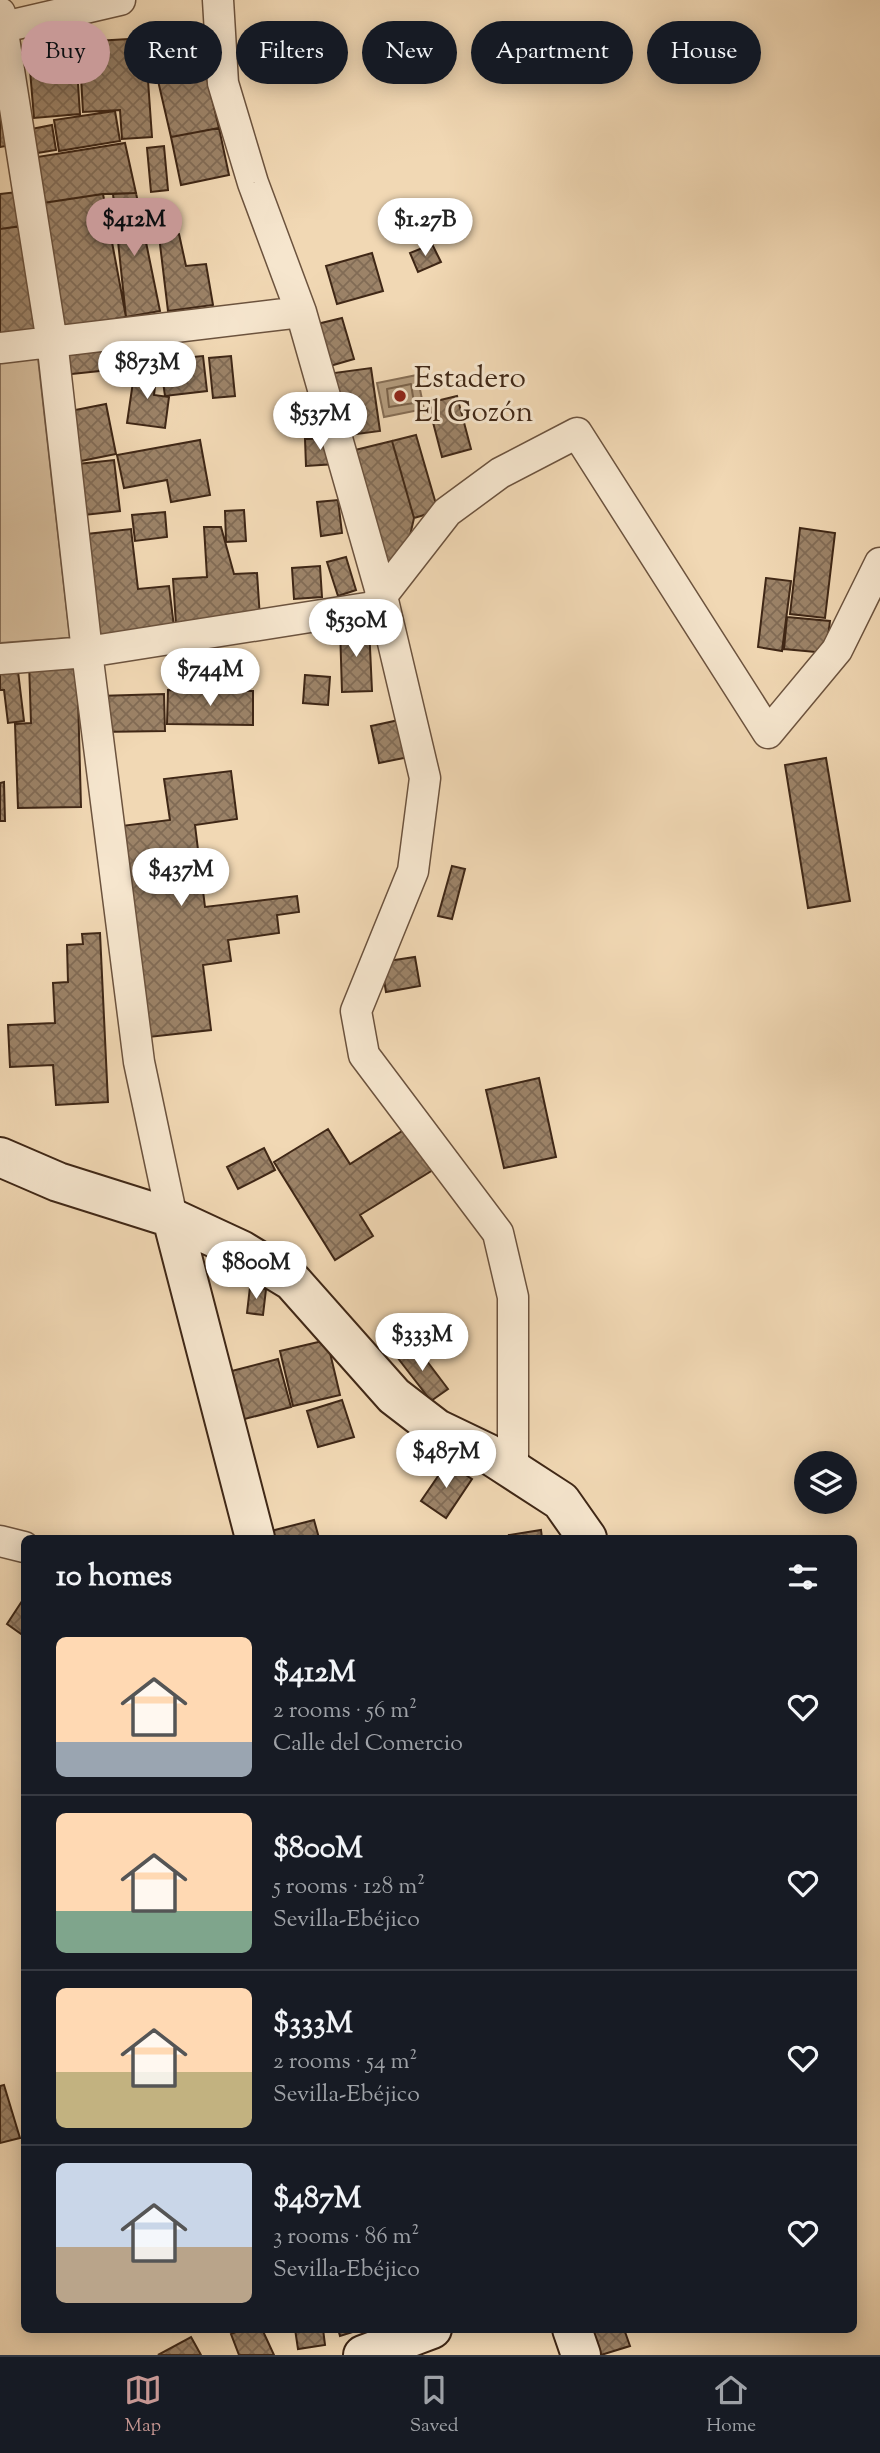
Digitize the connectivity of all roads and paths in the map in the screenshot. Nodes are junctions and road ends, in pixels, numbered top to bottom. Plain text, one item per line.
1 (120, 0) edge
2 (218, 0) edge
3 (1, 23) edge
4 (301, 312) junction
5 (52, 341) junction
6 (0, 348) edge
7 (880, 563) edge
8 (382, 596) junction
9 (87, 652) junction
10 (0, 659) edge
11 (0, 1157) edge
12 (172, 1218) junction
13 (513, 1470) junction
14 (254, 1535) edge
15 (585, 1535) edge
16 (0, 1541) edge
17 (21, 1546) edge
18 (421, 2333) edge
19 (573, 2333) edge
20 (363, 2355) edge
21 (581, 2355) edge

1 - 3 street
2 - 4 street
3 - 5 street
4 - 5 street
4 - 8 street
5 - 6 street
5 - 9 street
7 - 8 street
8 - 9 street
8 - 13 street
9 - 10 street
9 - 12 street
11 - 12 main road
12 - 13 main road
12 - 14 main road
13 - 15 main road
16 - 17 street
18 - 20 main road
19 - 21 main road

